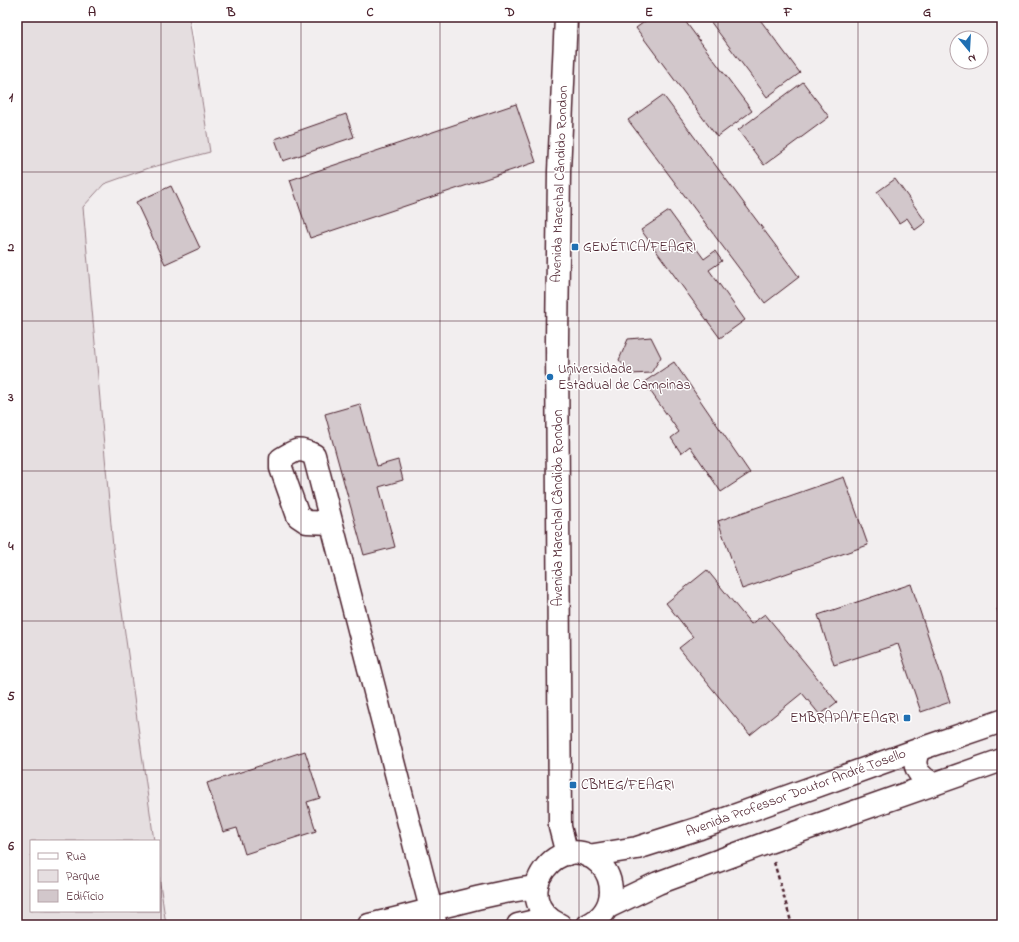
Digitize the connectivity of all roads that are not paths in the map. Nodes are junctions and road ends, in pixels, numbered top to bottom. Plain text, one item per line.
1 (566, 17) edge
2 (332, 523) dead end
3 (1002, 721) edge
4 (920, 749) junction
5 (1001, 763) edge
6 (934, 784) junction
7 (578, 855) junction
8 (536, 887) junction
9 (434, 917) edge
10 (600, 918) edge
11 (554, 922) edge
12 (369, 925) edge
13 (518, 925) edge

1 - 7 street, Avenida Marechal Cândido Rondon
2 - 9 street
3 - 4 street, Avenida Professor Doutor André Tosello
4 - 6 street
4 - 7 street, Avenida Professor Doutor André Tosello
5 - 6 street
6 - 10 street
7 - 8 street, Avenida Professor Doutor André Tosello
7 - 10 street
8 - 9 street
8 - 11 street
9 - 12 street
11 - 13 street

